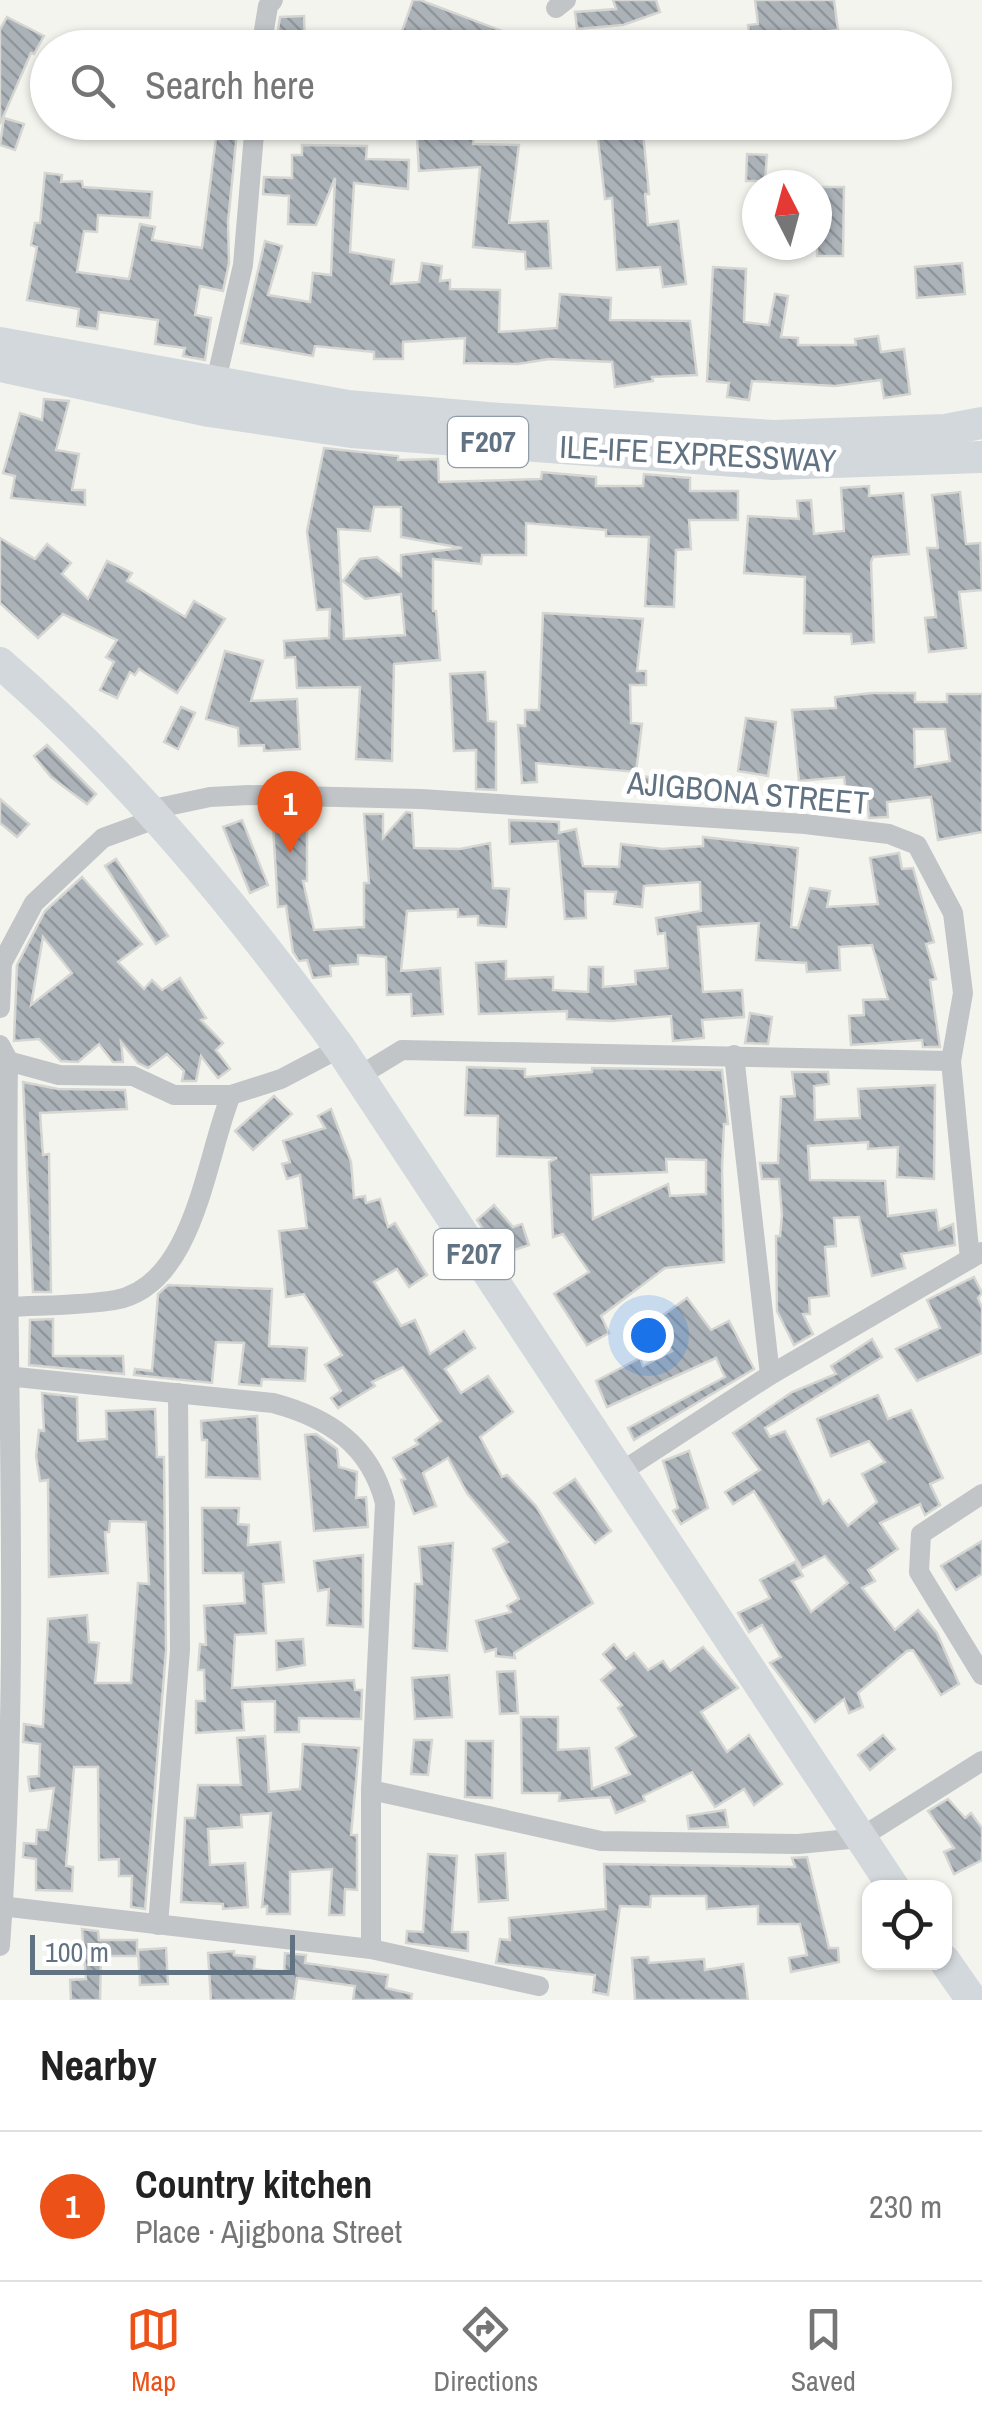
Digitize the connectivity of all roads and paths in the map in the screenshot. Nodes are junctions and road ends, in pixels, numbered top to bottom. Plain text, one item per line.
1 (266, 2) edge
2 (264, 30) edge
3 (253, 140) edge
4 (0, 343) edge
5 (0, 366) edge
6 (215, 386) junction
7 (982, 423) edge
8 (982, 457) edge
9 (0, 663) edge
10 (158, 818) junction
11 (0, 1008) edge
12 (340, 1048) junction
13 (3, 1055) edge
14 (734, 1055) junction
15 (951, 1061) junction
16 (356, 1078) junction
17 (232, 1095) junction
18 (3, 1244) edge
19 (976, 1256) edge
20 (7, 1307) junction
21 (6, 1376) junction
22 (770, 1376) junction
23 (178, 1393) junction
24 (620, 1472) junction
25 (982, 1494) edge
26 (7, 1527) edge
27 (982, 1676) edge
28 (982, 1761) edge
29 (371, 1790) junction
30 (860, 1838) junction
31 (889, 1880) edge
32 (2, 1906) edge
33 (158, 1926) junction
34 (0, 1946) edge
35 (372, 1949) junction
36 (951, 1970) edge
37 (539, 1986) dead end
38 (972, 2000) edge

1 - 2 street
3 - 6 street
4 - 6 main road, ILE-IFE EXPRESSWAY / F207
5 - 8 main road, ILE-IFE EXPRESSWAY / F207
6 - 7 main road, ILE-IFE EXPRESSWAY / F207
9 - 10 main road, F207
10 - 11 street
10 - 12 main road, F207
10 - 15 street, AJIGBONA STREET
12 - 16 main road, F207
12 - 17 street
13 - 17 street
13 - 18 street
14 - 15 street
14 - 16 street
14 - 22 street
15 - 19 street, AJIGBONA STREET
16 - 24 main road, F207
17 - 20 street
18 - 20 street
19 - 22 street
20 - 21 street
21 - 23 street
21 - 26 street
22 - 24 street
23 - 29 street
23 - 33 street
24 - 30 main road, F207
25 - 27 street
26 - 32 street
28 - 30 street
29 - 30 street
29 - 35 street
30 - 31 main road, F207
32 - 33 street
32 - 34 street
33 - 35 street
35 - 37 street
36 - 38 main road

